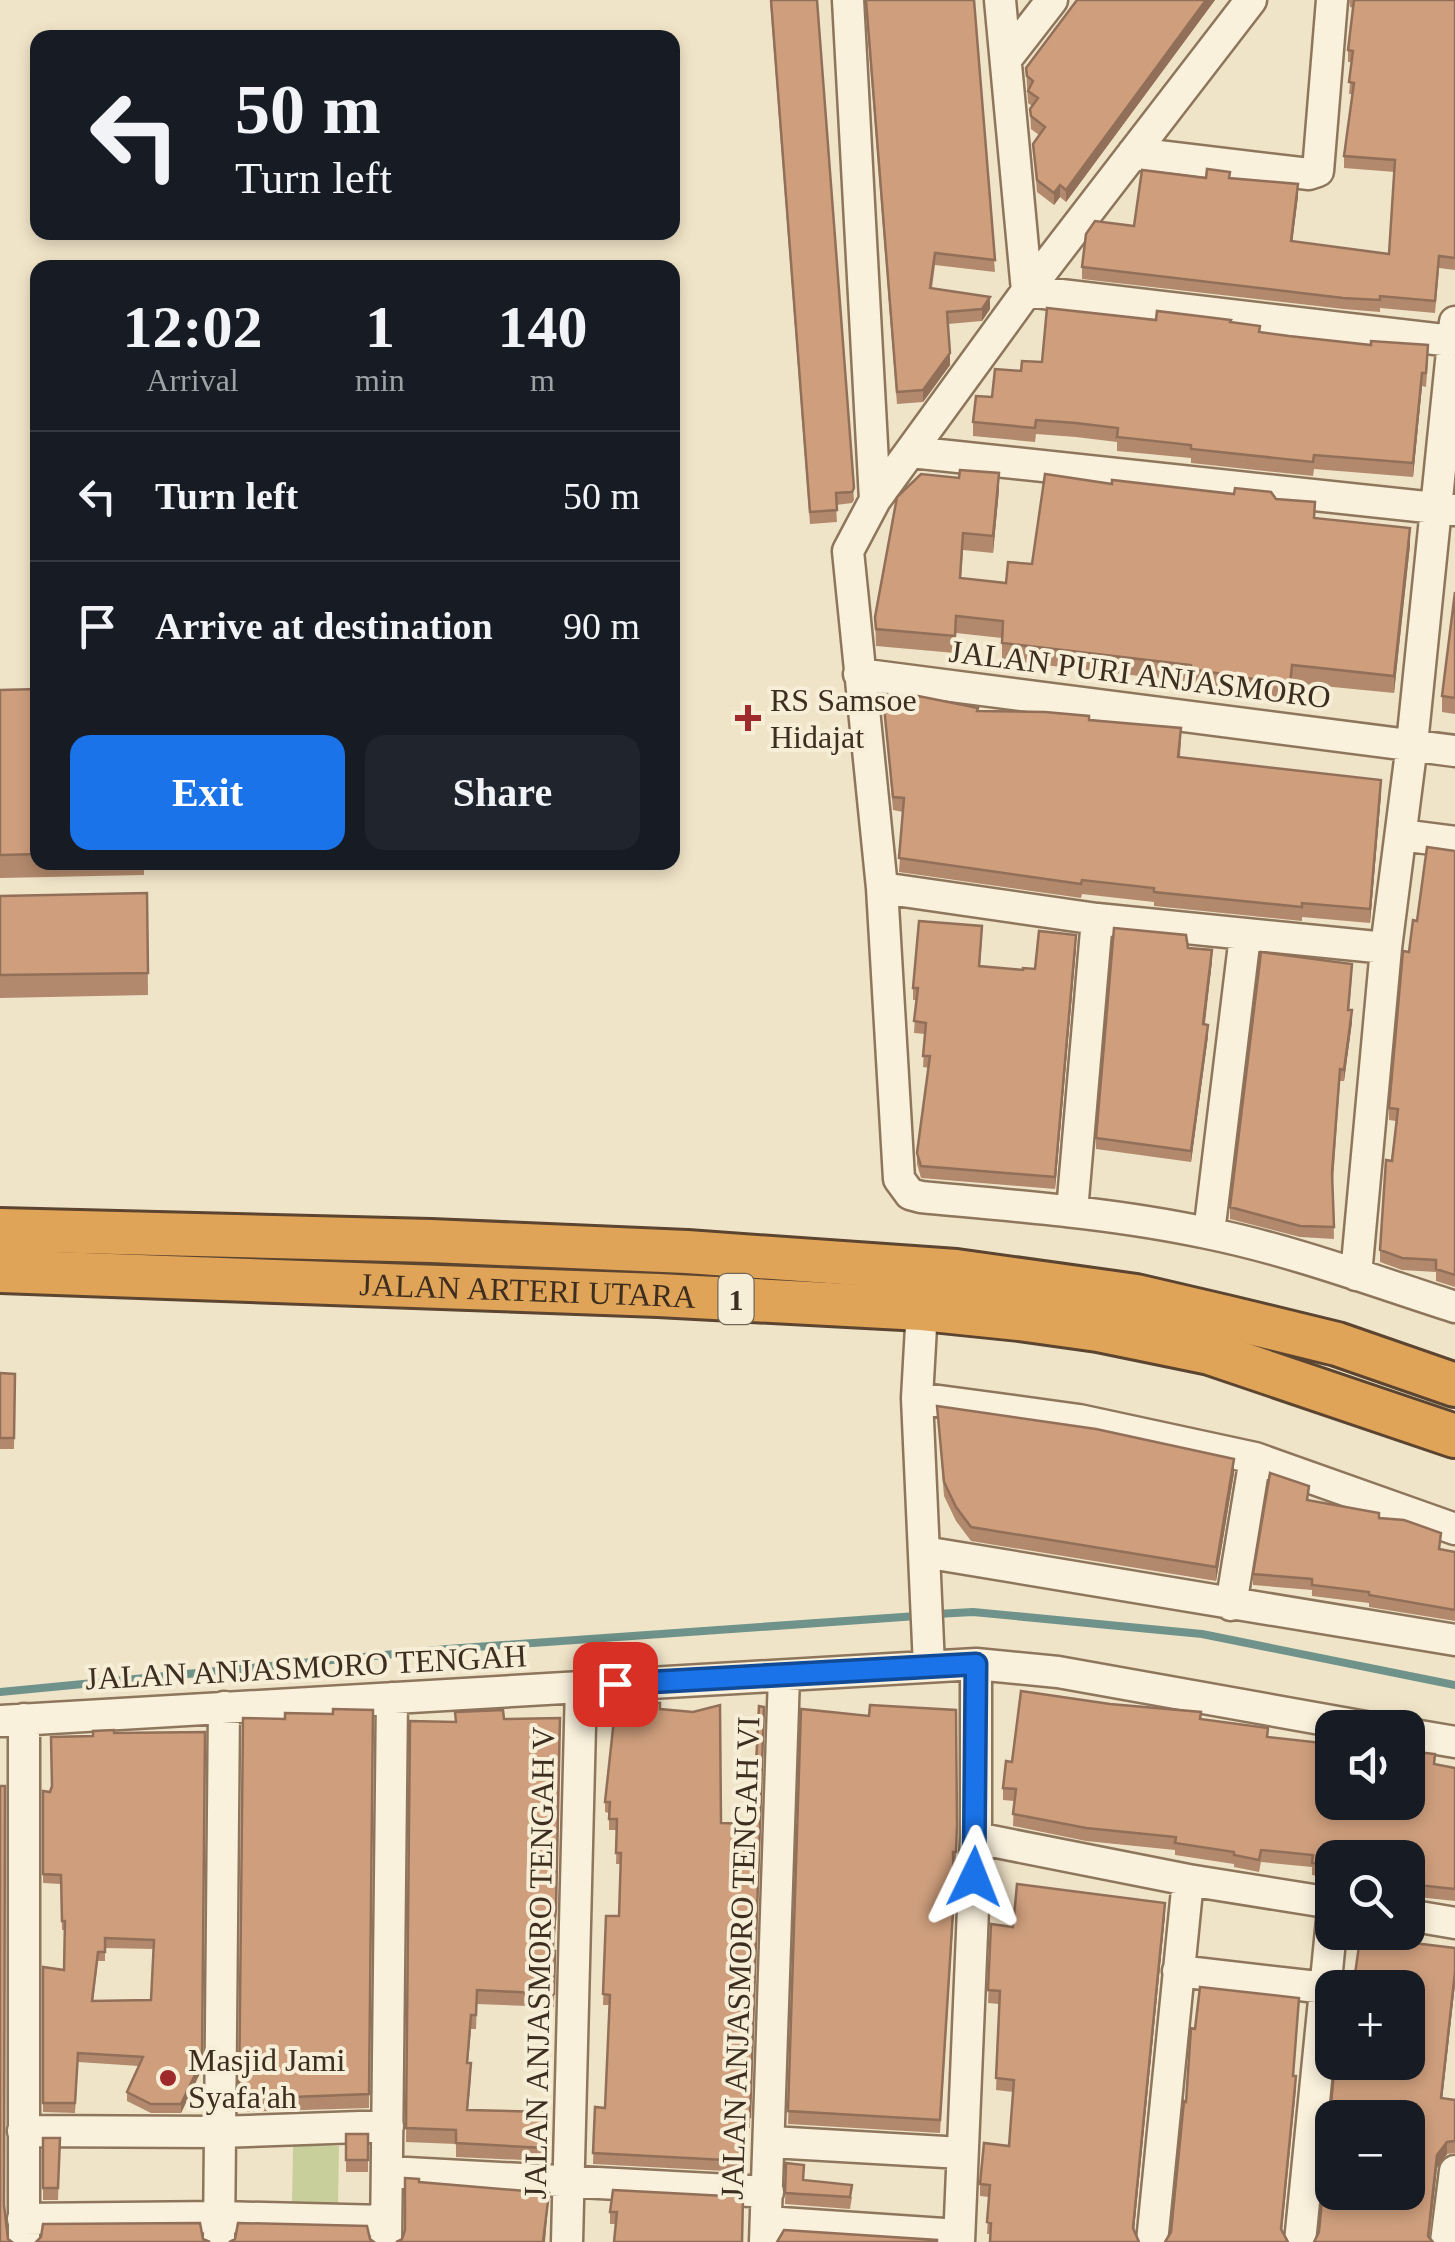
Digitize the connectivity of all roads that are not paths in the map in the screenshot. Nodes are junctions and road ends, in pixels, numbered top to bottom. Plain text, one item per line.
1 (848, 0) edge
2 (1000, 0) edge
3 (1052, 0) edge
4 (1250, 0) edge
5 (1332, 0) edge
6 (1007, 58) junction
7 (1133, 153) junction
8 (1027, 290) junction
9 (1454, 332) edge
10 (912, 452) junction
11 (875, 500) junction
12 (1444, 508) edge
13 (859, 674) junction
14 (1412, 744) junction
15 (1455, 751) edge
16 (1400, 835) junction
17 (1455, 842) edge
18 (882, 888) junction
19 (1097, 919) junction
20 (1244, 936) junction
21 (1386, 948) junction
22 (1072, 1211) junction
23 (8, 1230) edge
24 (1209, 1233) junction
25 (0, 1271) edge
26 (1356, 1275) junction
27 (1455, 1307) edge
28 (922, 1309) junction
29 (1455, 1385) edge
30 (916, 1398) junction
31 (1455, 1436) edge
32 (1255, 1458) junction
33 (1455, 1528) edge
34 (924, 1562) junction
35 (1231, 1605) junction
36 (1455, 1640) edge
37 (929, 1654) junction
38 (976, 1664) junction
39 (784, 1676) junction
40 (582, 1686) junction
41 (392, 1698) junction
42 (224, 1707) junction
43 (1315, 1718) edge
44 (12, 1720) edge
45 (1425, 1737) edge
46 (1455, 1742) edge
47 (976, 1838) junction
48 (1188, 1880) junction
49 (1315, 1899) edge
50 (1425, 1918) edge
51 (1455, 1923) edge
52 (1178, 1972) junction
53 (1315, 1987) edge
54 (1317, 2080) edge
55 (388, 2126) junction
56 (24, 2131) junction
57 (218, 2132) junction
58 (771, 2142) junction
59 (962, 2153) junction
60 (12, 2166) edge
61 (1455, 2171) edge
62 (388, 2172) junction
63 (568, 2181) junction
64 (767, 2218) edge
65 (23, 2230) edge
66 (219, 2230) edge
67 (386, 2232) edge
68 (959, 2239) edge
69 (567, 2242) edge
70 (1152, 2242) edge
71 (1300, 2242) edge
72 (1446, 2242) edge

1 - 11 street
2 - 6 street
3 - 6 street
4 - 7 street
5 - 7 street
6 - 8 street
7 - 8 street
8 - 9 street
8 - 10 street
9 - 12 street
10 - 11 street
10 - 12 street
11 - 13 street
12 - 14 street
13 - 14 street, JALAN PURI ANJASMORO
13 - 18 street
14 - 15 street, JALAN PURI ANJASMORO
14 - 16 street
16 - 17 street
16 - 21 street
18 - 19 street
18 - 22 street
19 - 20 street
19 - 22 street
20 - 21 street
20 - 24 street
21 - 26 street
22 - 24 street
23 - 29 highway, JALAN ARTERI UTARA / 1
24 - 26 street
25 - 28 highway, JALAN ARTERI UTARA / 1
26 - 27 street
28 - 30 street
28 - 31 highway, JALAN ARTERI UTARA / 1
30 - 32 street
30 - 34 street
32 - 33 street
32 - 35 street
34 - 35 street
34 - 37 street
35 - 36 street
37 - 38 street, JALAN ANJASMORO TENGAH
37 - 39 street, JALAN ANJASMORO TENGAH
38 - 43 street, JALAN ANJASMORO TENGAH
38 - 47 street
39 - 40 street, JALAN ANJASMORO TENGAH
39 - 58 street, JALAN ANJASMORO TENGAH VI
40 - 41 street, JALAN ANJASMORO TENGAH
40 - 63 street, JALAN ANJASMORO TENGAH V
41 - 42 street, JALAN ANJASMORO TENGAH
41 - 55 street
42 - 44 street, JALAN ANJASMORO TENGAH
42 - 57 street
44 - 56 street
45 - 46 street
47 - 48 street
47 - 59 street
48 - 49 street
48 - 52 street
50 - 51 street
52 - 53 street
52 - 70 street
54 - 71 street
55 - 57 street
55 - 62 street
56 - 57 street
56 - 60 street
57 - 66 street
58 - 59 street
58 - 64 street, JALAN ANJASMORO TENGAH VI
59 - 68 street
60 - 65 street
61 - 72 street
62 - 63 street
62 - 67 street
63 - 64 street
63 - 69 street, JALAN ANJASMORO TENGAH V
64 - 68 street
65 - 66 street
66 - 67 street

